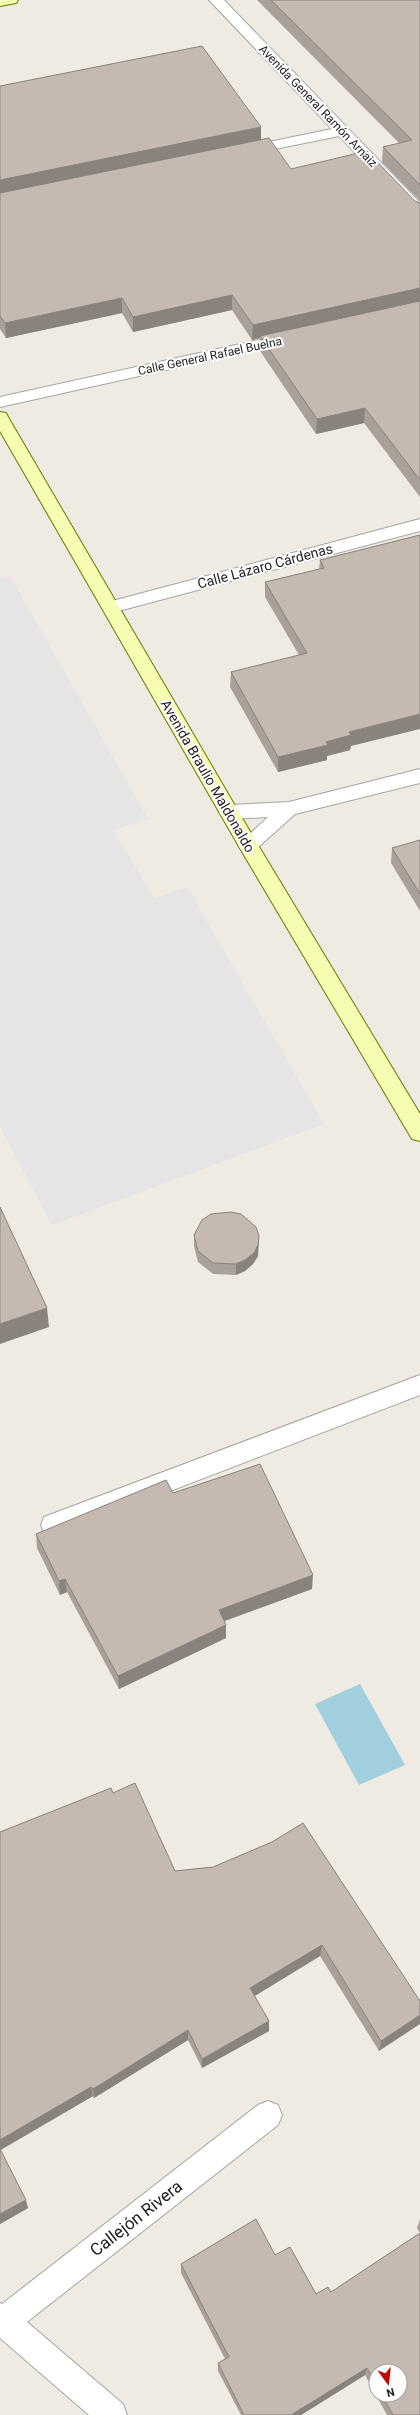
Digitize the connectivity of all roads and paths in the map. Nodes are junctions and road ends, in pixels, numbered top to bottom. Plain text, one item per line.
1 (11, 0) edge
2 (216, 0) edge
3 (0, 2) edge
4 (342, 131) junction
5 (233, 154) edge
6 (420, 212) edge
7 (303, 335) edge
8 (0, 402) edge
9 (0, 417) edge
10 (420, 525) edge
11 (111, 608) junction
12 (420, 776) edge
13 (289, 809) junction
14 (229, 812) junction
15 (248, 845) junction
16 (420, 1132) edge
17 (420, 1385) edge
18 (53, 1525) edge
19 (268, 2115) dead end
20 (2, 2320) edge
21 (112, 2415) edge

1 - 3 street
2 - 4 street, Avenida General Ramón Arnaiz
4 - 5 street
4 - 6 street, Avenida General Ramón Arnaiz
7 - 8 street, Calle General Rafael Buelna
9 - 11 street, Avenida Braulio Maldonaldo
10 - 11 street, Calle Lázaro Cárdenas
11 - 14 street, Avenida Braulio Maldonaldo
12 - 13 street
13 - 14 street
13 - 15 street
14 - 15 street, Avenida Braulio Maldonaldo
15 - 16 street, Avenida Braulio Maldonaldo
17 - 18 street
19 - 20 street, Callejón Rivera
20 - 21 street

